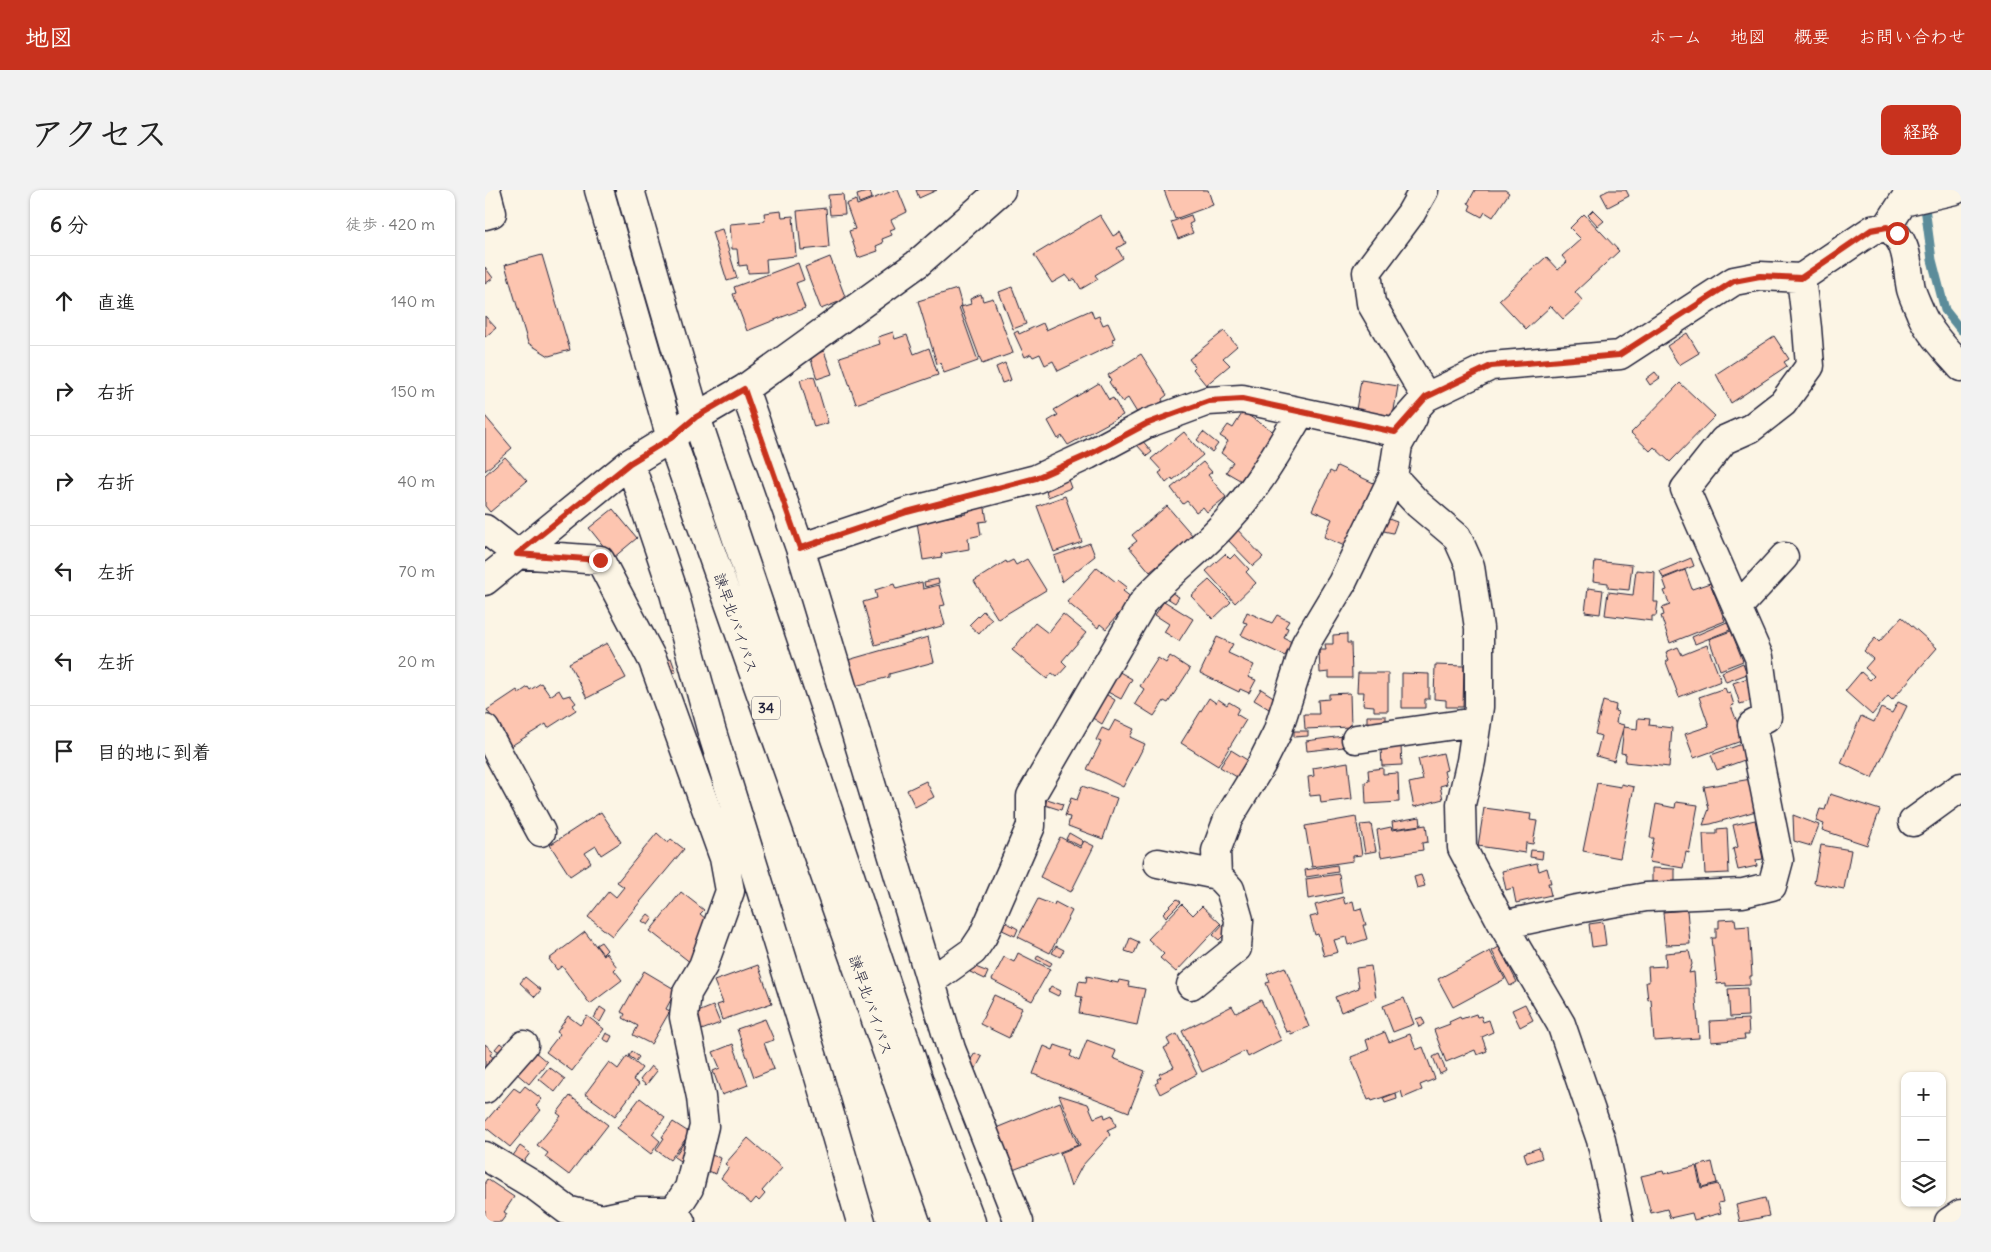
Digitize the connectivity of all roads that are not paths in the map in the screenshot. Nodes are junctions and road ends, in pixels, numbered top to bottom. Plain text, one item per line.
1 (486, 190) edge
2 (599, 190) edge
3 (630, 190) edge
4 (1001, 190) edge
5 (1424, 190) edge
6 (1944, 192) edge
7 (485, 215) edge
8 (1887, 227) junction
9 (1801, 278) junction
10 (1961, 367) edge
11 (744, 389) junction
12 (1426, 397) junction
13 (1301, 412) junction
14 (696, 417) junction
15 (671, 438) junction
16 (630, 463) junction
17 (1393, 477) junction
18 (485, 529) edge
19 (800, 548) junction
20 (517, 554) junction
21 (1784, 557) dead end
22 (485, 581) edge
23 (1737, 608) junction
24 (1476, 722) junction
25 (485, 729) edge
26 (1356, 739) dead end
27 (1961, 786) edge
28 (1913, 822) dead end
29 (541, 832) dead end
30 (1157, 863) dead end
31 (1217, 875) junction
32 (1503, 925) junction
33 (931, 981) junction
34 (1191, 985) dead end
35 (524, 1046) dead end
36 (485, 1088) edge
37 (485, 1156) edge
38 (1961, 1214) edge
39 (678, 1216) edge
40 (861, 1222) edge
41 (947, 1222) edge
42 (971, 1222) edge
43 (1019, 1222) edge
44 (1619, 1222) edge
45 (1949, 1222) edge

1 - 7 main road
2 - 15 main road, 諫早北バイパス / 34
3 - 14 main road, 諫早北バイパス / 34
4 - 11 main road
5 - 12 main road
6 - 8 main road
8 - 9 main road
8 - 10 main road
9 - 12 main road
9 - 23 main road
11 - 14 main road
11 - 19 main road
12 - 13 main road
12 - 17 main road
13 - 19 main road
13 - 33 main road
14 - 15 main road
14 - 42 main road, 諫早北バイパス / 34
15 - 16 main road
15 - 41 main road, 諫早北バイパス / 34
16 - 20 main road
16 - 40 main road
17 - 24 main road
17 - 31 main road
18 - 20 main road
19 - 33 main road
20 - 22 main road
20 - 39 main road
21 - 23 main road
23 - 32 main road
24 - 26 main road
24 - 32 main road
25 - 29 main road
27 - 28 main road
30 - 31 main road
31 - 34 main road
32 - 44 main road
33 - 43 main road
35 - 36 main road
37 - 39 main road
38 - 45 main road

